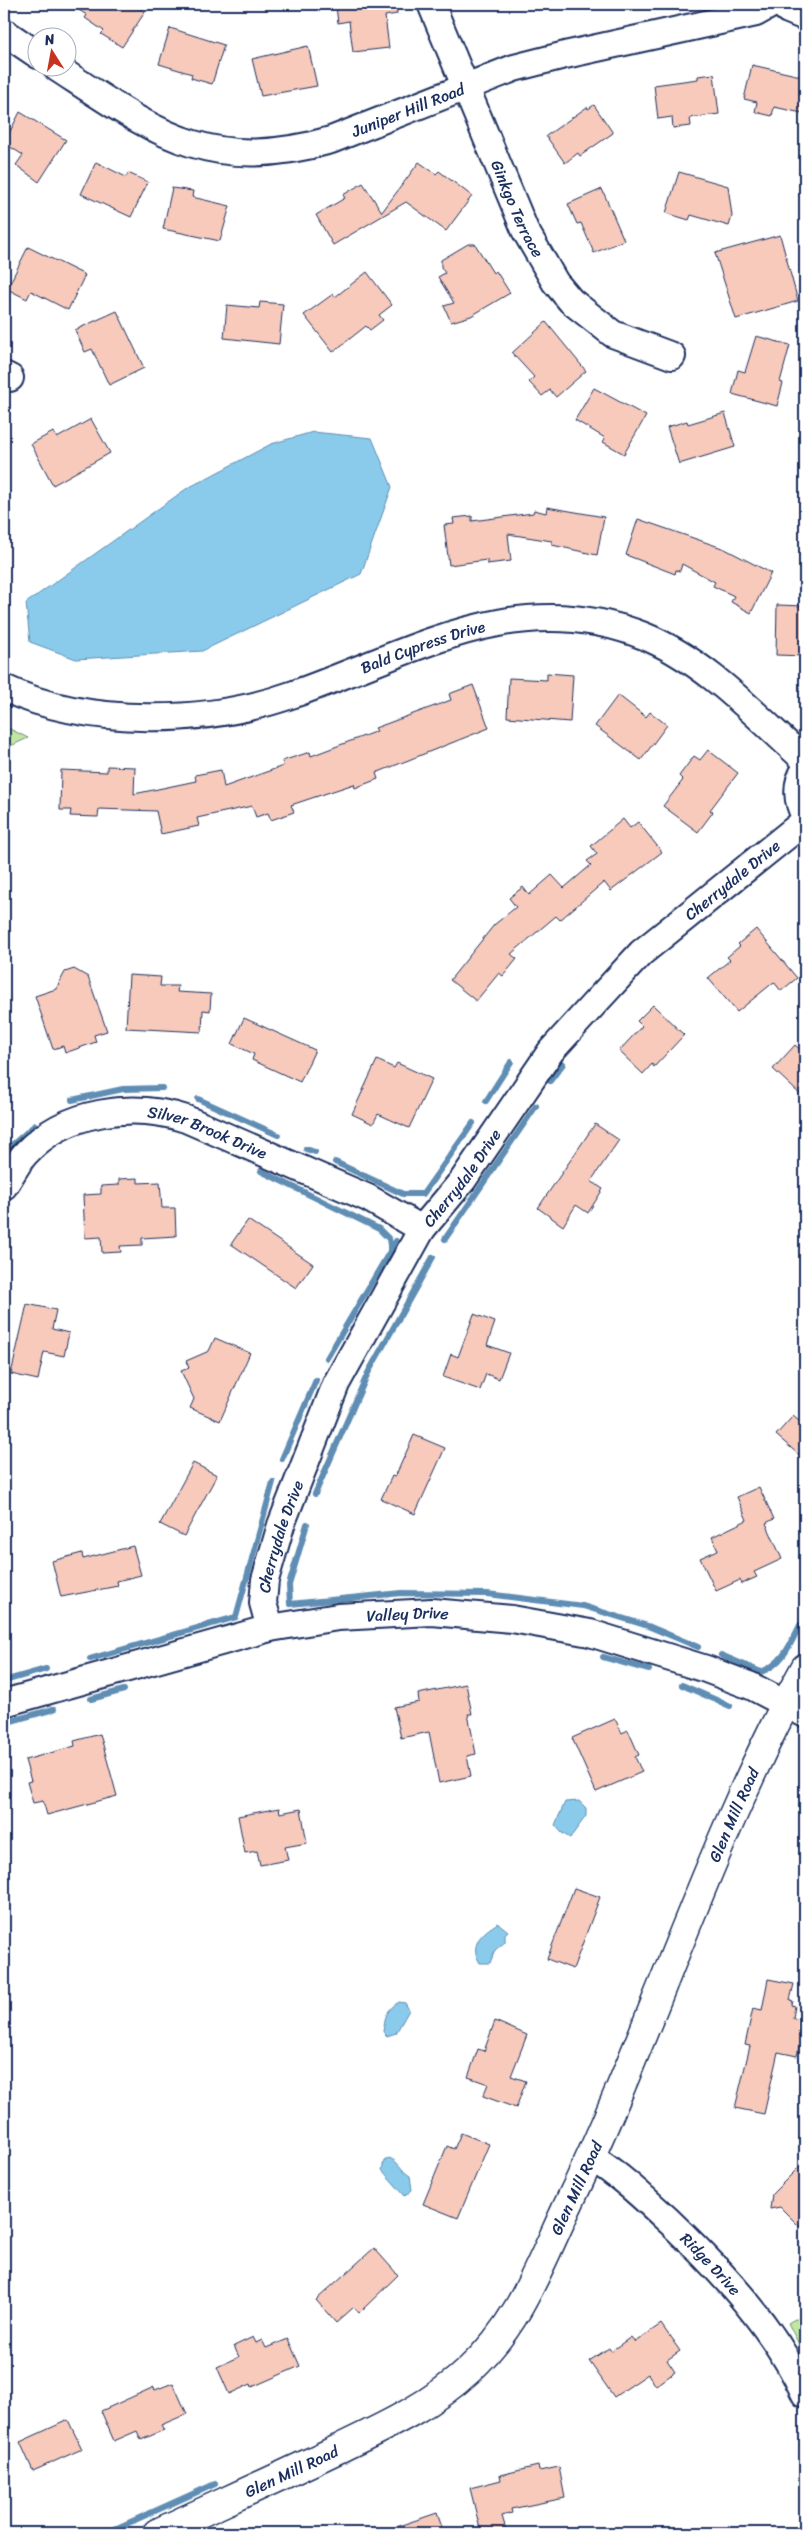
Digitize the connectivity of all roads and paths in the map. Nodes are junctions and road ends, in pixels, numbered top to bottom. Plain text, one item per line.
1 (431, 4) edge
2 (772, 4) edge
3 (781, 4) edge
4 (805, 17) edge
5 (4, 32) edge
6 (28, 48) edge
7 (73, 78) edge
8 (466, 86) junction
9 (672, 356) dead end
10 (4, 688) edge
11 (805, 760) edge
12 (805, 770) edge
13 (805, 816) edge
14 (805, 821) edge
15 (4, 1186) edge
16 (422, 1229) junction
17 (270, 1628) junction
18 (805, 1668) edge
19 (4, 1703) edge
20 (795, 1709) edge
21 (592, 2157) junction
22 (805, 2394) edge
23 (157, 2533) edge

1 - 8 street, Ginkgo Terrace
2 - 8 street, Juniper Hill Road
3 - 4 street
5 - 6 street
7 - 8 street, Juniper Hill Road
8 - 9 street, Ginkgo Terrace
10 - 11 street, Bald Cypress Drive
12 - 13 street
14 - 16 street, Cherrydale Drive
15 - 16 street, Silver Brook Drive
16 - 17 street, Cherrydale Drive
17 - 19 street, Valley Drive
17 - 20 street, Valley Drive
18 - 20 main road, Glen Mill Road
20 - 21 main road, Glen Mill Road
21 - 22 street, Ridge Drive
21 - 23 main road, Glen Mill Road

